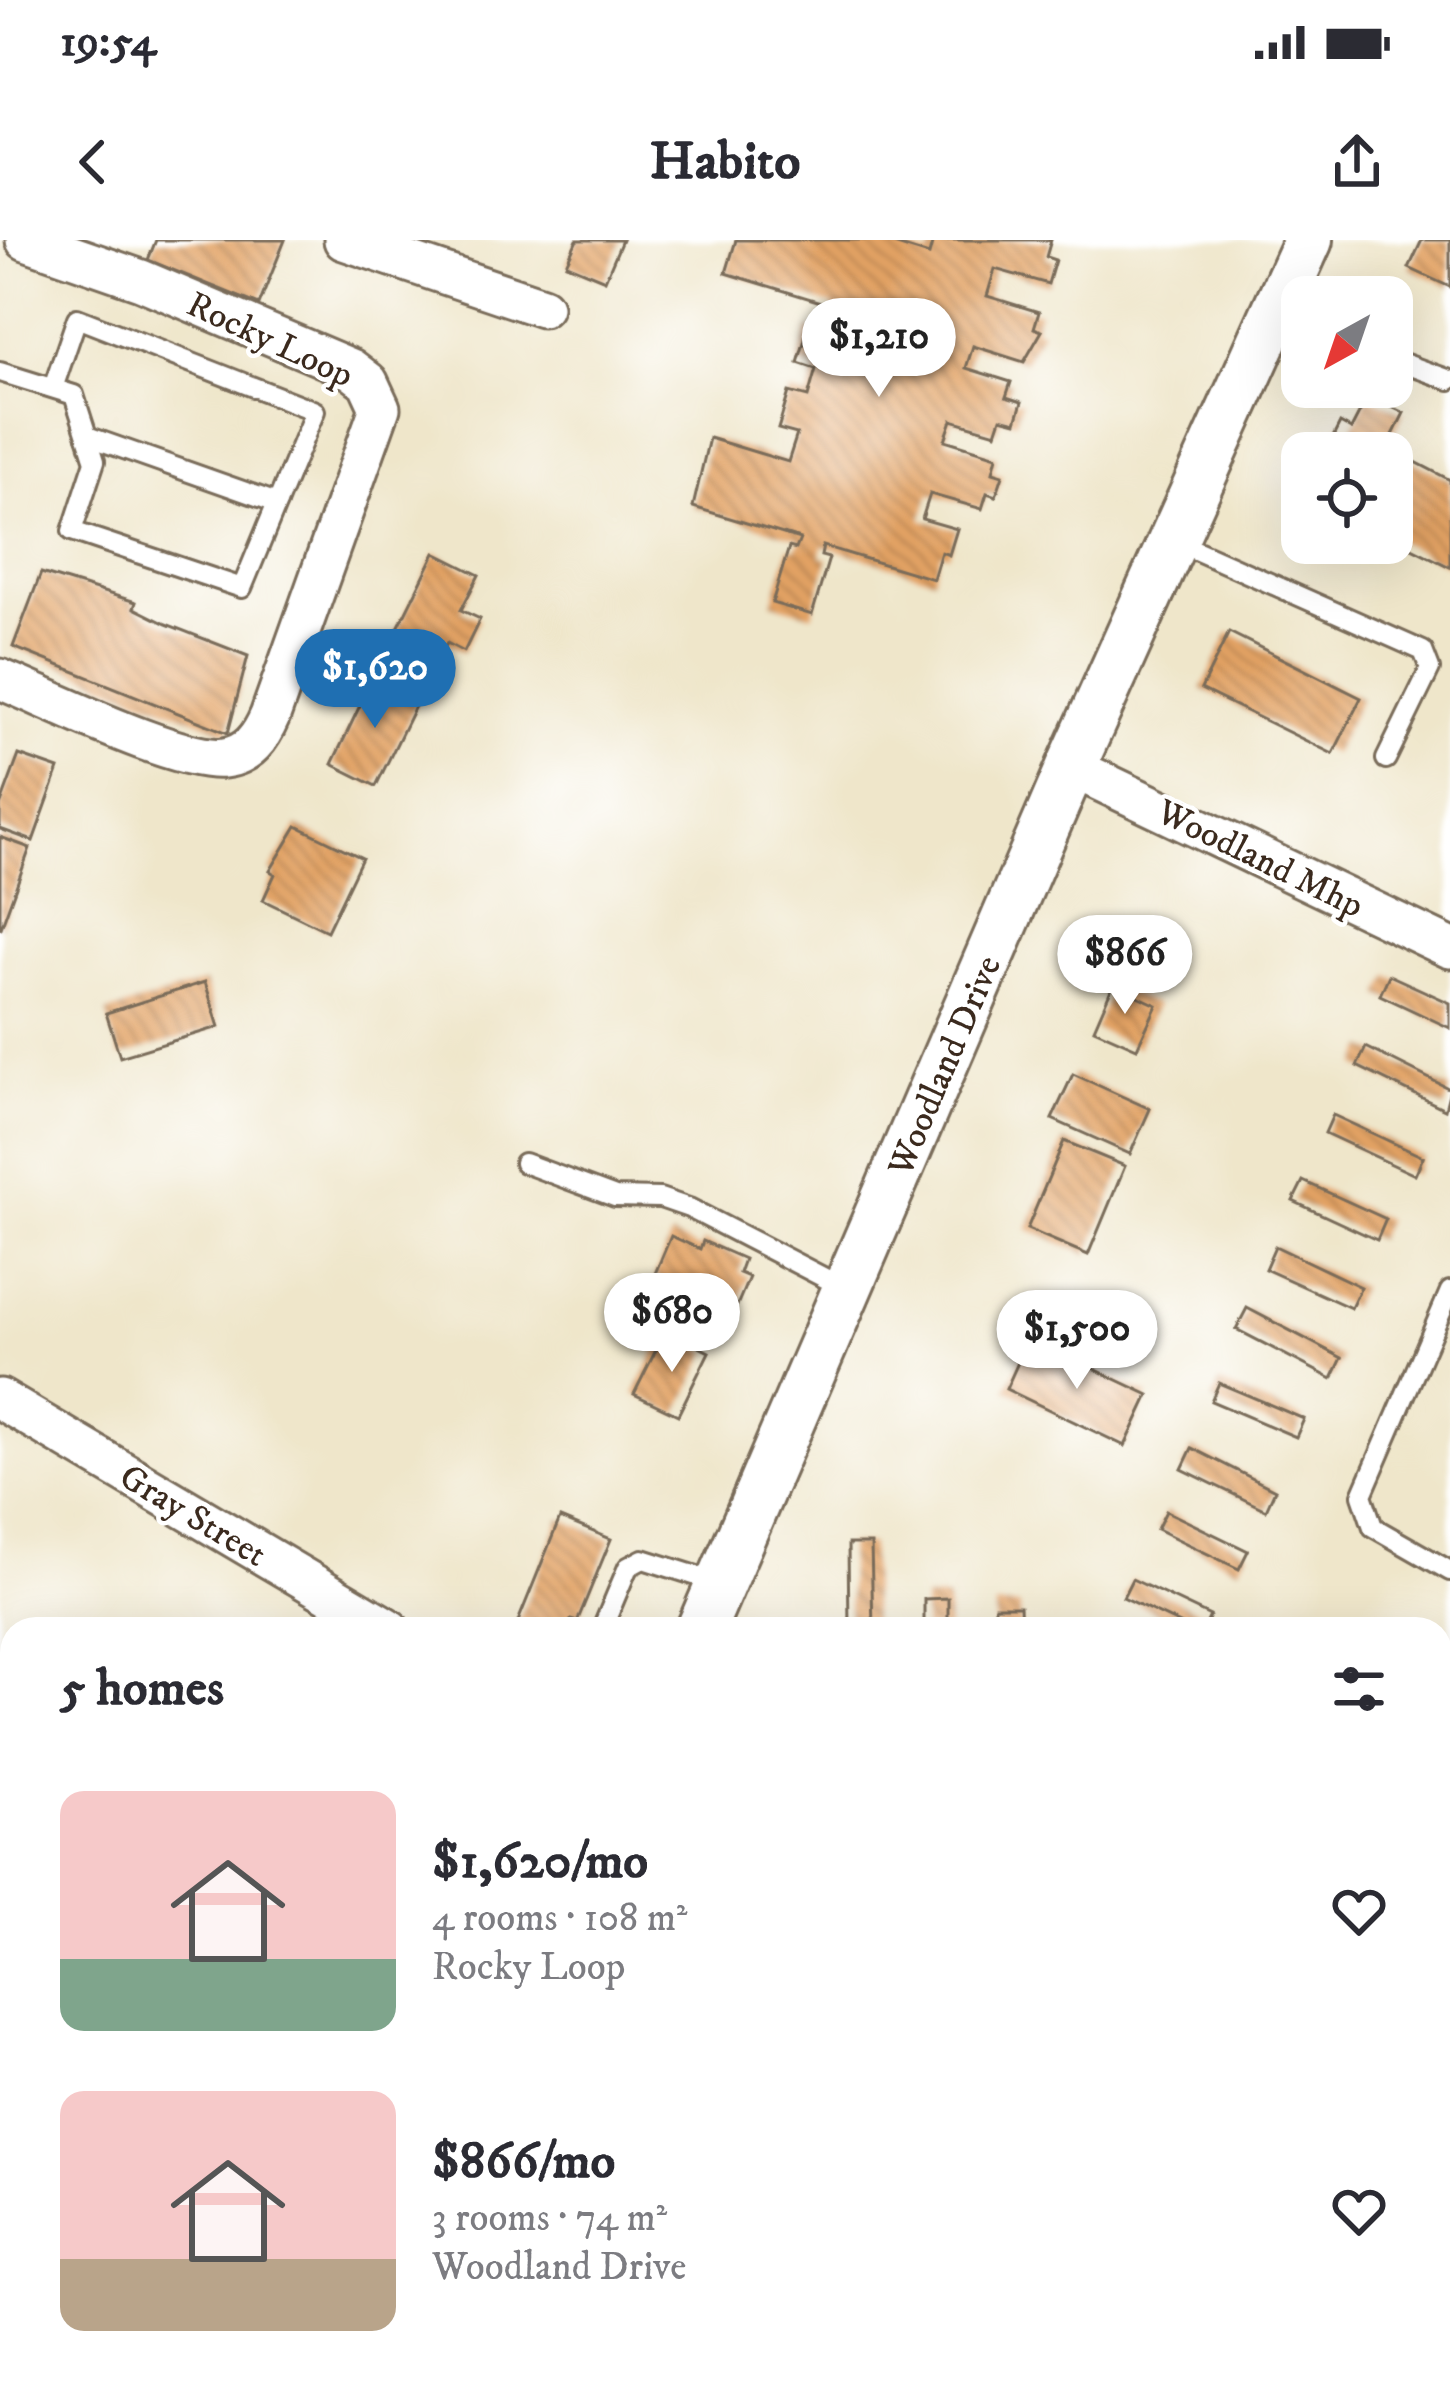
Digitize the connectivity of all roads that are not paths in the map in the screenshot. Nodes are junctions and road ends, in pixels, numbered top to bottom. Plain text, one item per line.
1 (26, 240) edge
2 (344, 240) edge
3 (1308, 240) edge
4 (542, 307) dead end
5 (1413, 367) edge
6 (0, 372) edge
7 (1450, 380) edge
8 (53, 388) junction
9 (87, 436) junction
10 (277, 503) junction
11 (1173, 540) junction
12 (0, 679) edge
13 (1385, 759) dead end
14 (1071, 767) junction
15 (1450, 948) edge
16 (524, 1163) dead end
17 (846, 1289) junction
18 (1450, 1292) edge
19 (5, 1412) edge
20 (1450, 1570) edge
21 (719, 1583) junction
22 (367, 1617) edge
23 (607, 1617) edge
24 (706, 1617) edge

1 - 12 street, Rocky Loop
2 - 4 street
3 - 11 street, Woodland Drive
5 - 7 lane
6 - 8 lane
8 - 9 lane
8 - 10 lane
9 - 10 lane
9 - 10 lane
11 - 13 lane
11 - 14 street, Woodland Drive
14 - 15 street, Woodland Mhp
14 - 17 street, Woodland Drive
16 - 17 lane
17 - 21 street, Woodland Drive
18 - 20 lane
19 - 22 street, Gray Street
21 - 23 lane
21 - 24 street, Woodland Drive

